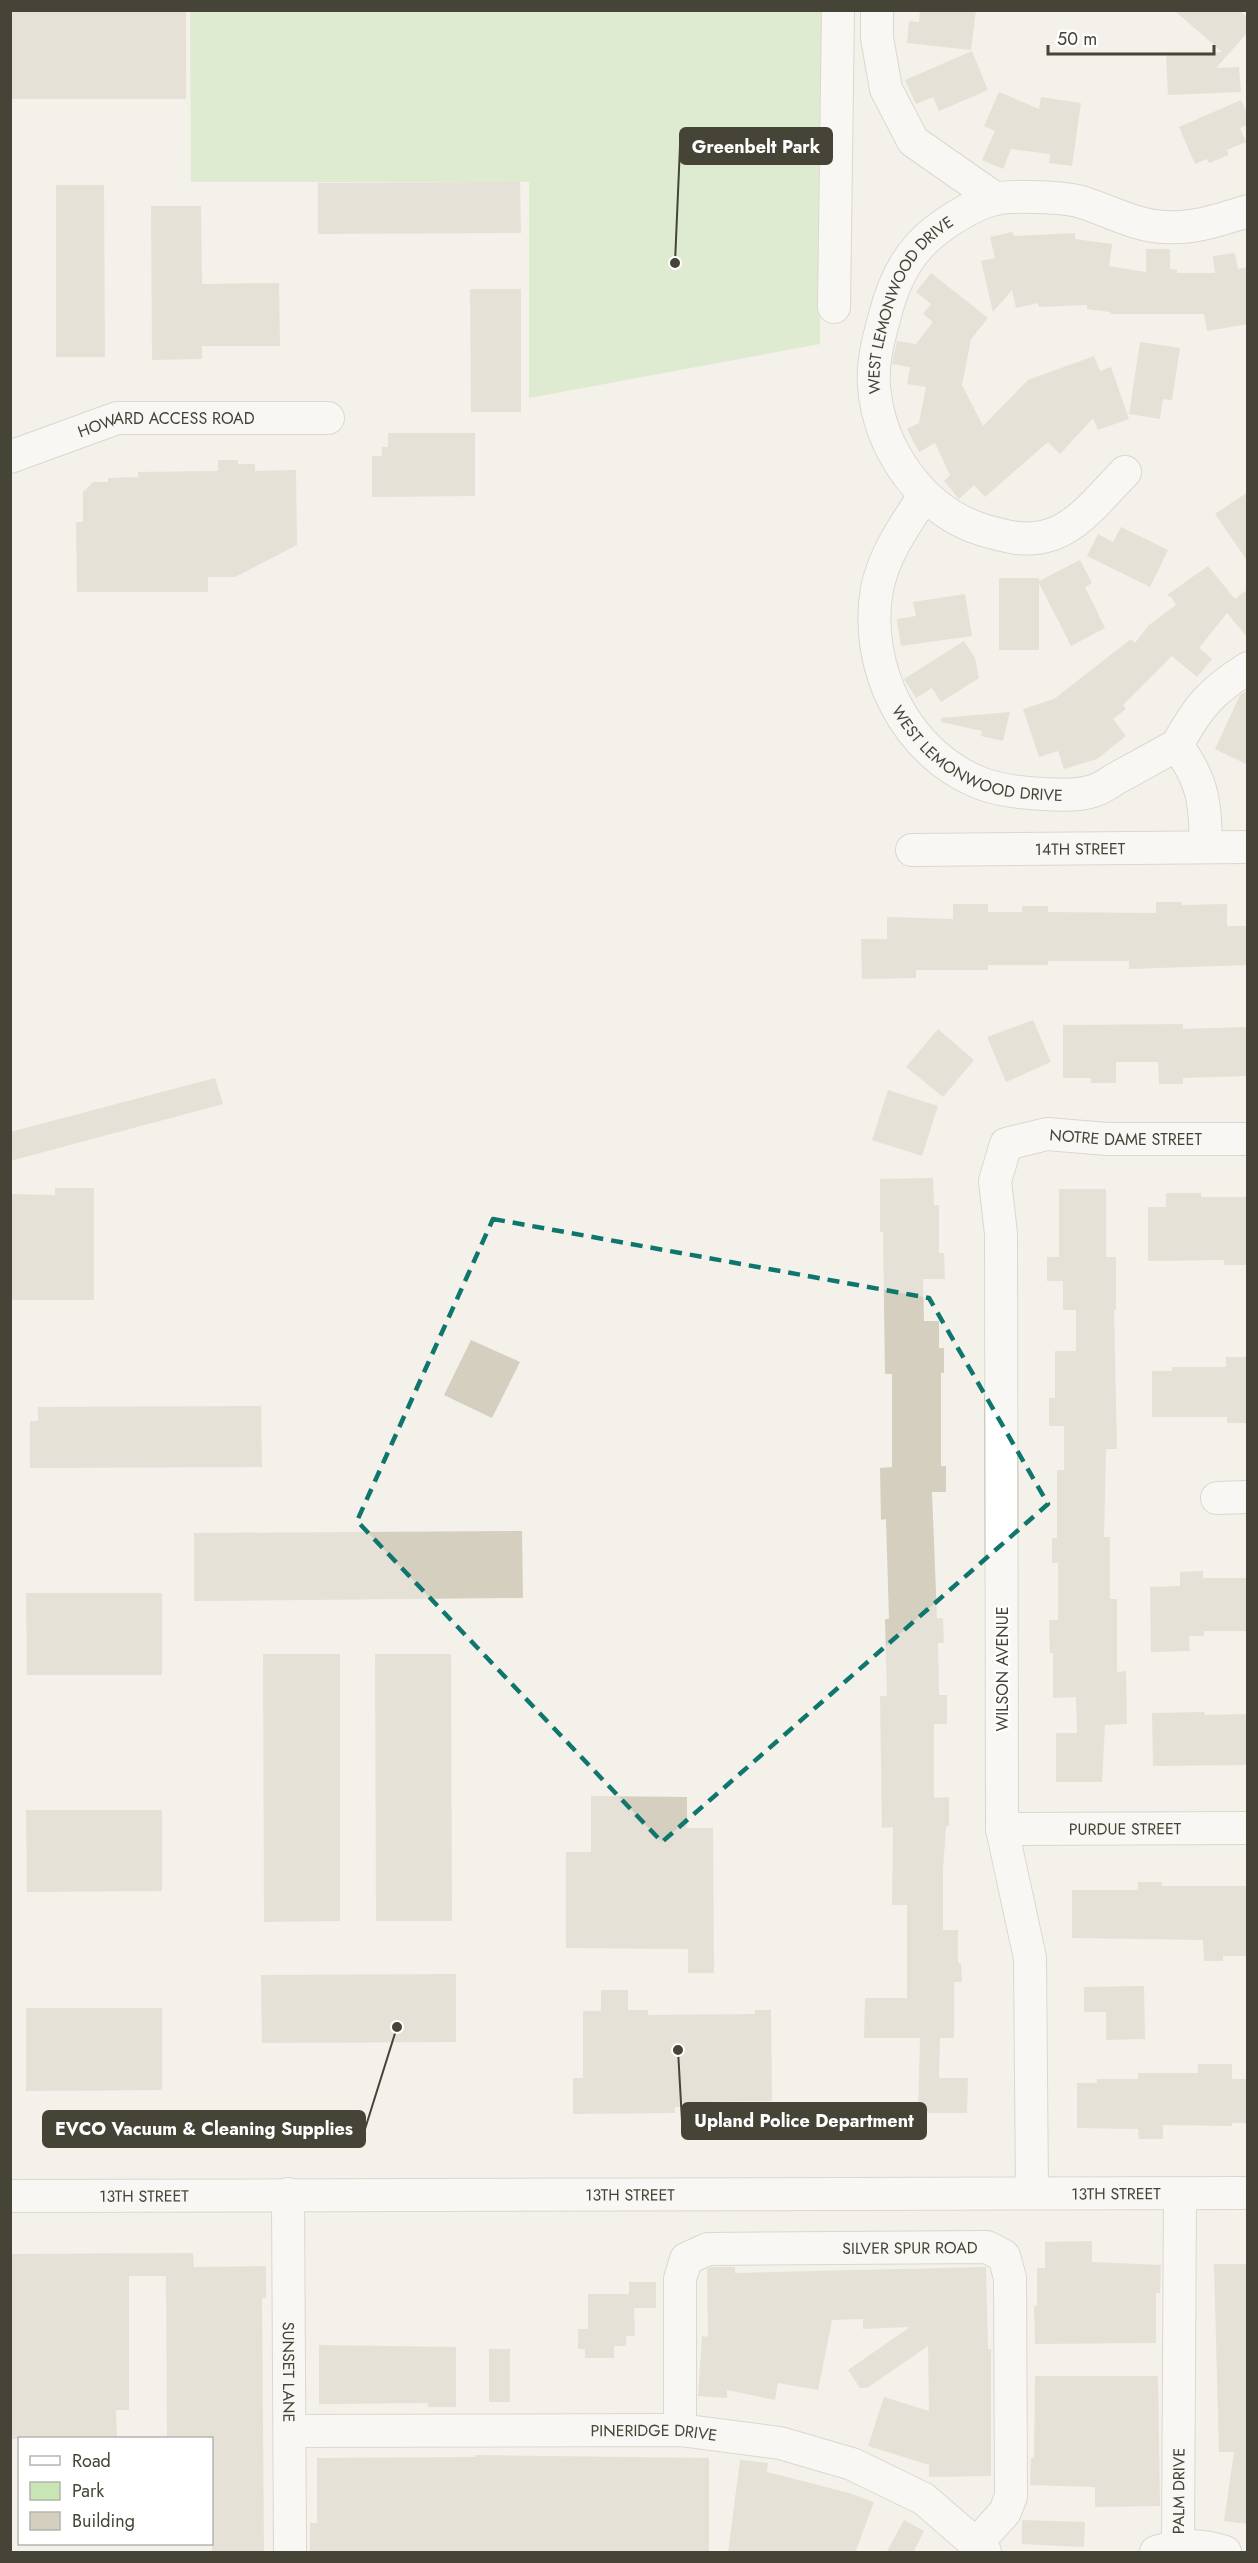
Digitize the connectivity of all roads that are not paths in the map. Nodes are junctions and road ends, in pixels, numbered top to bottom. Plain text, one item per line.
1 (838, 10) edge
2 (877, 10) edge
3 (996, 199) junction
4 (1248, 211) edge
5 (834, 307) dead end
6 (328, 417) dead end
7 (10, 457) edge
8 (1125, 472) dead end
9 (924, 496) junction
10 (1248, 668) edge
11 (1177, 745) junction
12 (1206, 847) junction
13 (1248, 847) edge
14 (912, 850) dead end
15 (1248, 1139) edge
16 (1006, 1144) joint
17 (1248, 1828) edge
18 (1002, 1829) junction
19 (1032, 2192) junction
20 (1248, 2193) edge
21 (288, 2194) junction
22 (1189, 2194) junction
23 (10, 2196) edge
24 (680, 2430) junction
25 (291, 2431) junction
26 (980, 2548) edge
27 (1189, 2549) edge
28 (290, 2553) edge

1 - 5 street
2 - 3 street
3 - 4 street, WEST LEMONWOOD DRIVE
3 - 9 street, WEST LEMONWOOD DRIVE
6 - 7 street, HOWARD ACCESS ROAD
8 - 9 street
9 - 11 street, WEST LEMONWOOD DRIVE
10 - 11 street
11 - 12 street
12 - 13 street, 14TH STREET
12 - 14 street, 14TH STREET
15 - 16 street, NOTRE DAME STREET
16 - 18 street, WILSON AVENUE
17 - 18 street, PURDUE STREET
18 - 19 street, WILSON AVENUE
19 - 21 street, 13TH STREET
19 - 22 street, 13TH STREET
20 - 22 street, 13TH STREET
21 - 23 street, 13TH STREET
21 - 25 street, SUNSET LANE
22 - 27 street, PALM DRIVE
24 - 25 street, PINERIDGE DRIVE
24 - 26 street, PINERIDGE DRIVE
24 - 26 street, SILVER SPUR ROAD
25 - 28 street, SUNSET LANE

